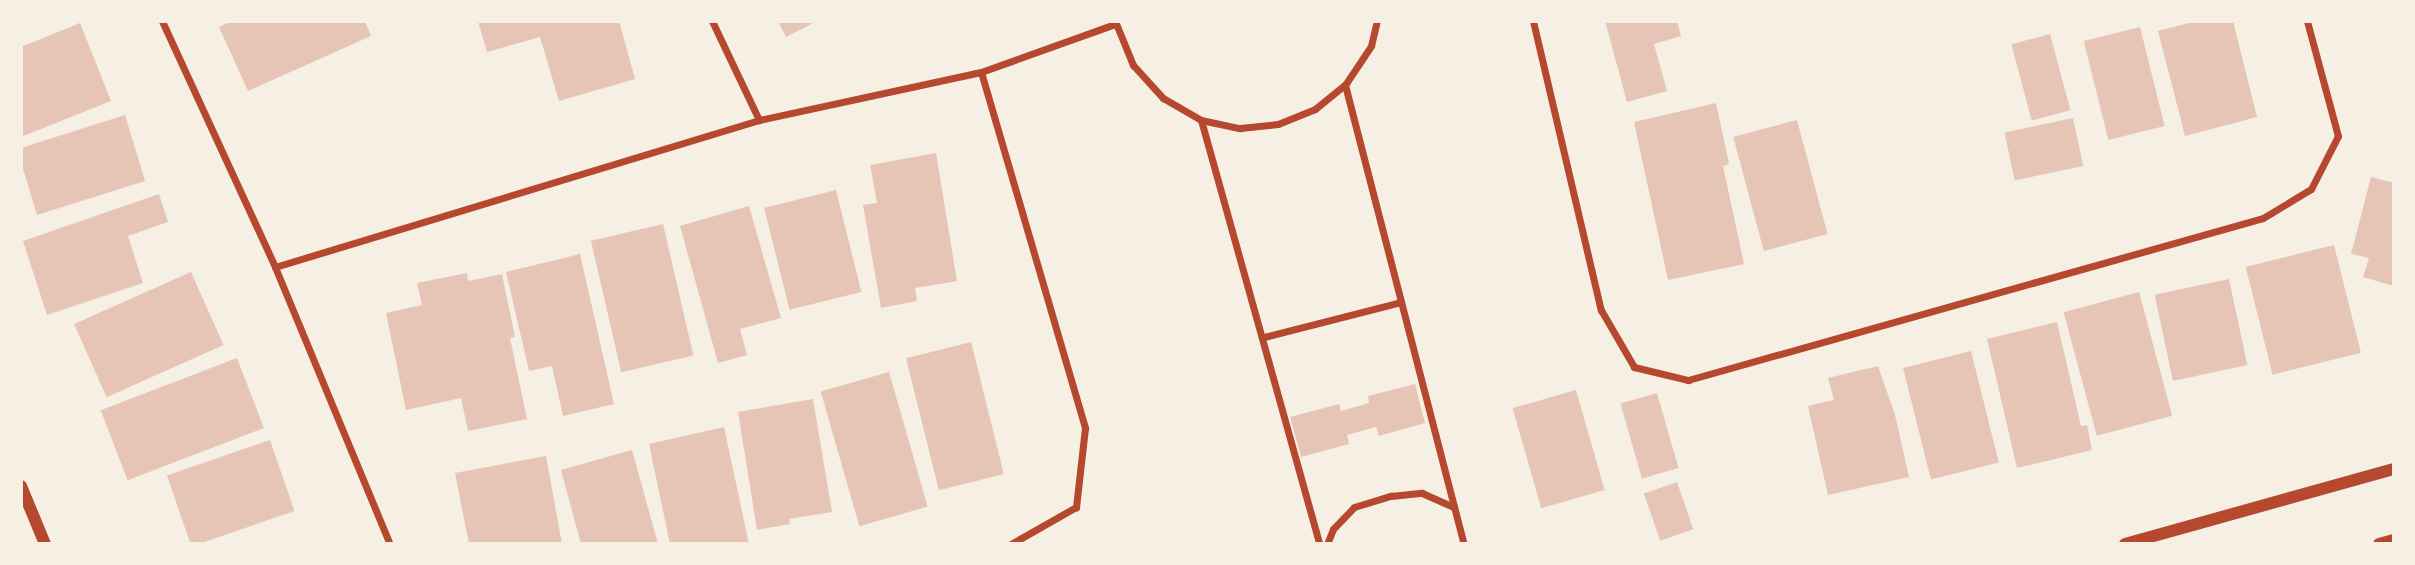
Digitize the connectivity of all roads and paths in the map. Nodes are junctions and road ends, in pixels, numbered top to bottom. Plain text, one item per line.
1 (162, 21) edge
2 (712, 21) edge
3 (1377, 21) edge
4 (1533, 21) edge
5 (2308, 21) edge
6 (1115, 22) edge
7 (981, 72) junction
8 (1345, 85) junction
9 (759, 120) junction
10 (1201, 120) junction
11 (275, 267) junction
12 (1401, 302) junction
13 (1264, 337) junction
14 (2394, 469) edge
15 (21, 486) edge
16 (1454, 507) junction
17 (2394, 540) edge
18 (45, 544) edge
19 (390, 544) edge
20 (1011, 544) edge
21 (1319, 544) edge
22 (1327, 544) edge
23 (1464, 544) edge
24 (2125, 544) edge
25 (2379, 544) edge

1 - 11 street
2 - 9 street
3 - 8 street
4 - 5 street
6 - 7 street
6 - 10 street
7 - 9 street
7 - 20 street
8 - 10 street
8 - 12 street
9 - 11 street
10 - 13 street
11 - 19 street
12 - 13 street
12 - 16 street
13 - 21 street
14 - 24 street
15 - 18 street
16 - 22 street
16 - 23 street
17 - 25 street

